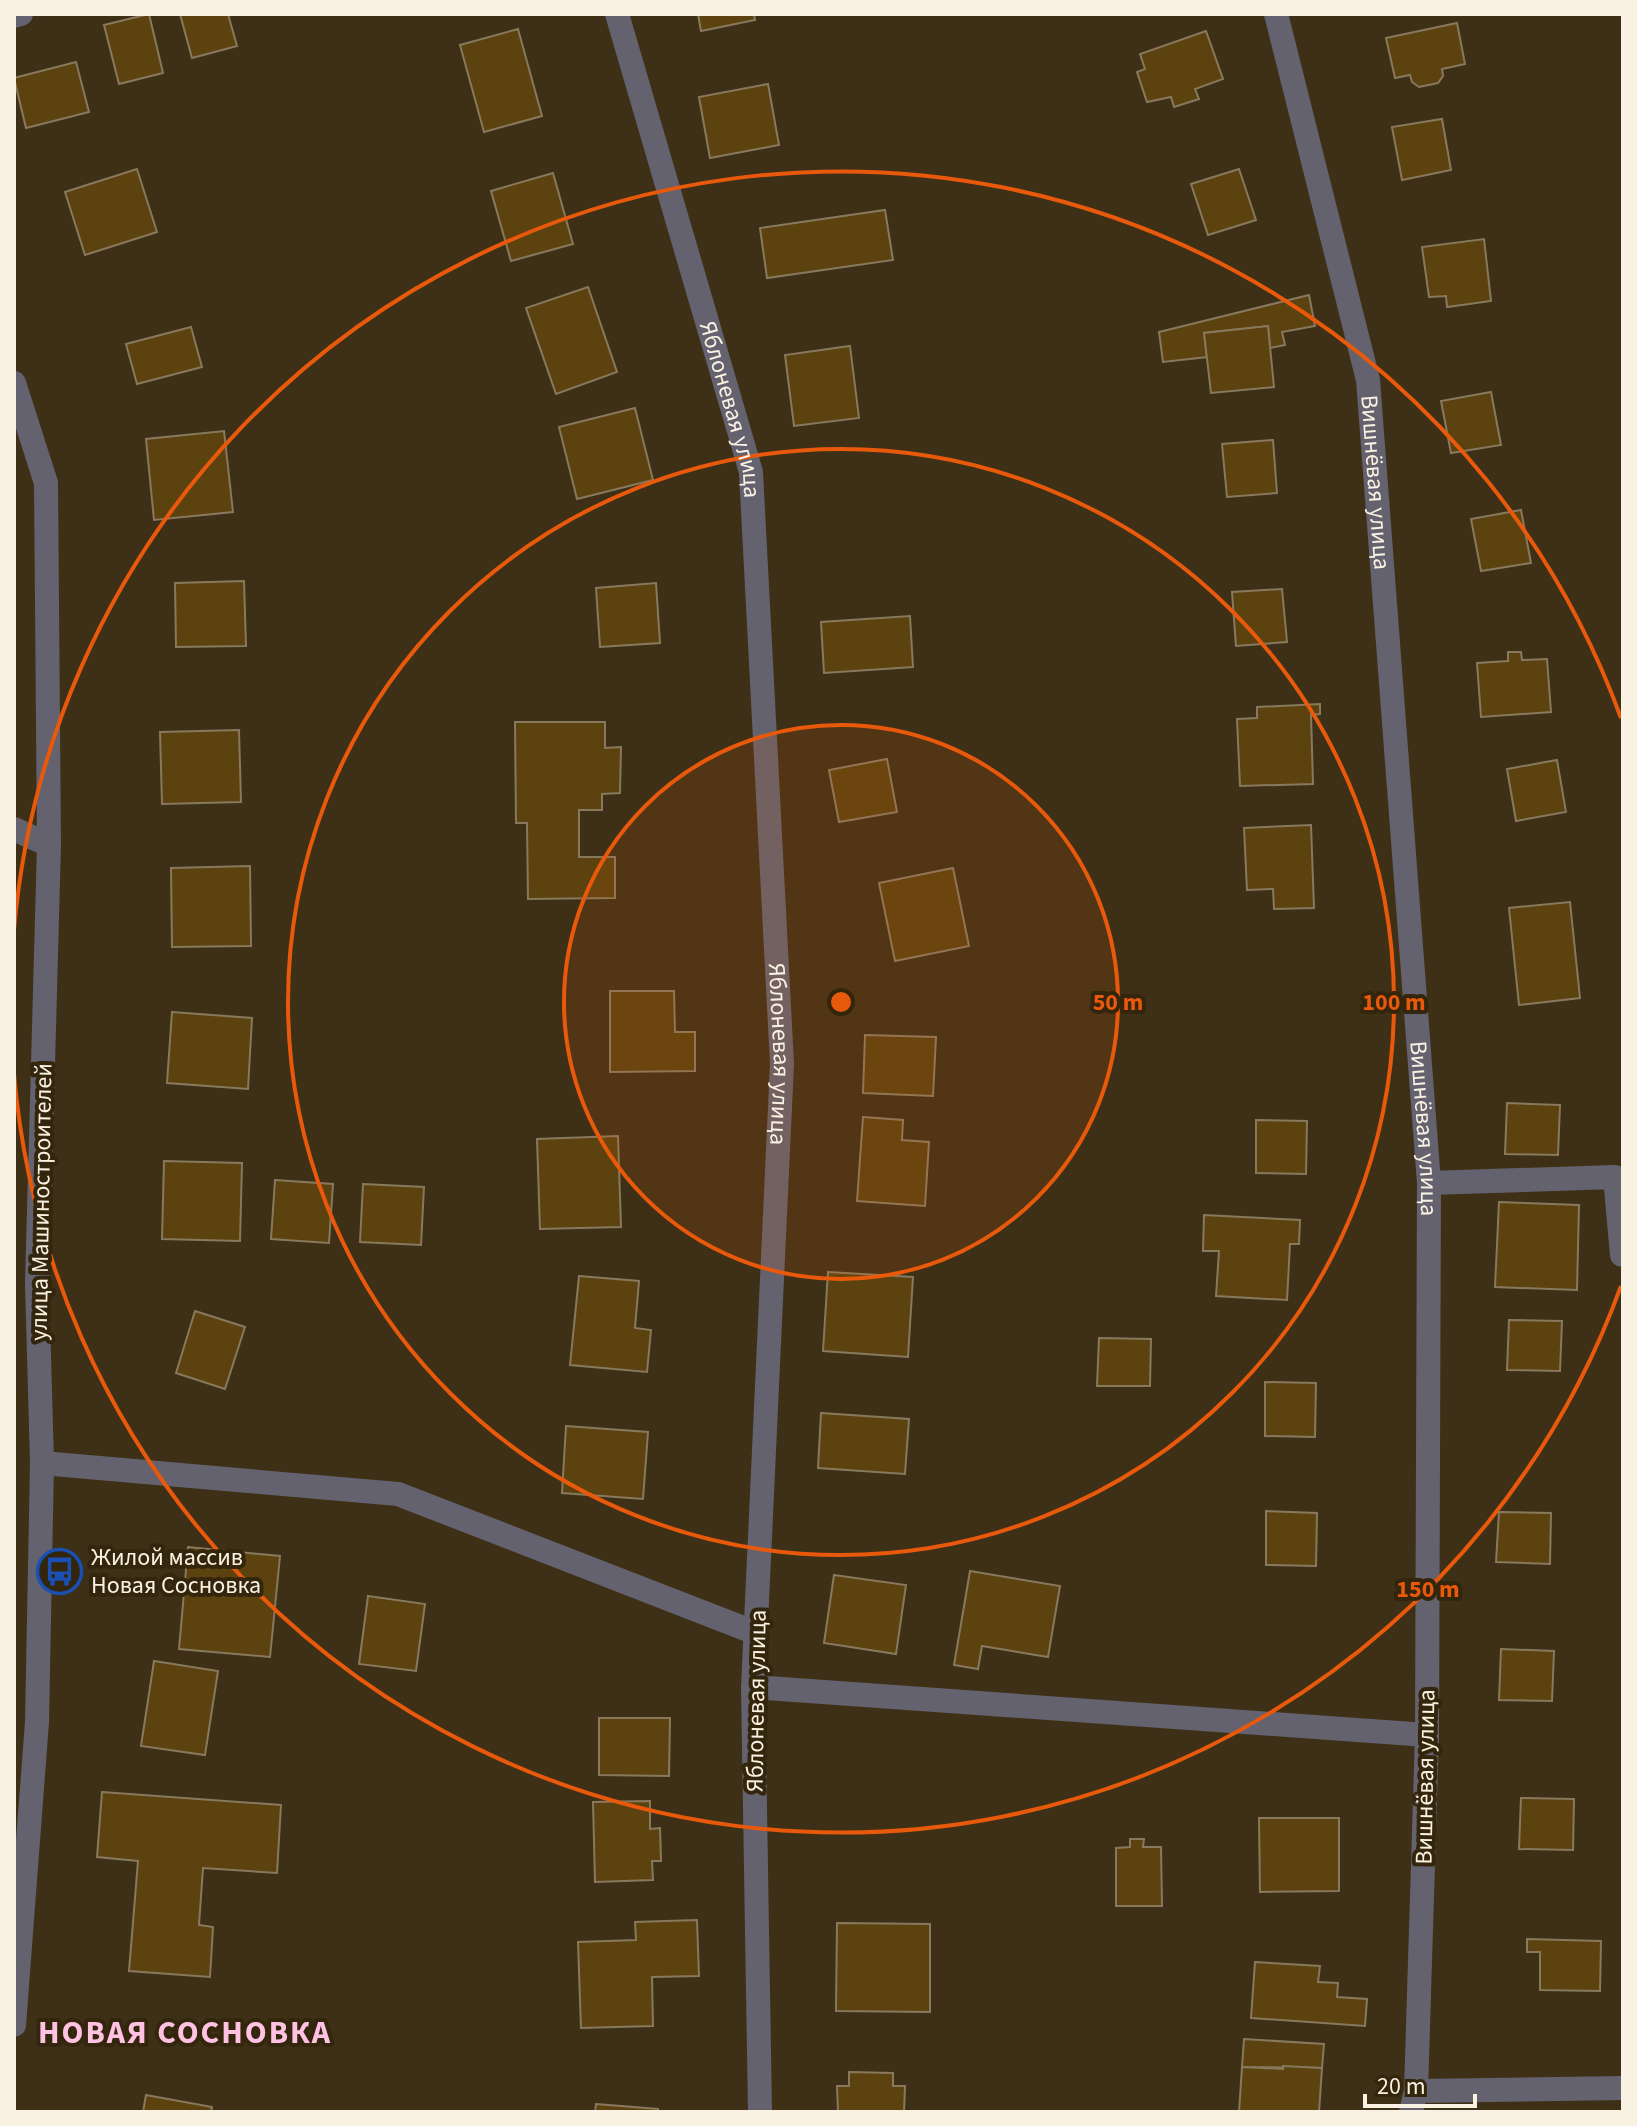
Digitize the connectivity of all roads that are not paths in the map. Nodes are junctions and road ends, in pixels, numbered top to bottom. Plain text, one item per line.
1 (21, 14) edge
2 (617, 14) edge
3 (1276, 14) edge
4 (14, 16) edge
5 (14, 383) edge
6 (14, 829) edge
7 (49, 845) junction
8 (1429, 1183) junction
9 (1622, 1255) edge
10 (26, 1279) edge
11 (42, 1463) junction
12 (756, 1633) junction
13 (753, 1687) junction
14 (14, 1715) edge
15 (37, 1722) junction
16 (1427, 1735) junction
17 (14, 2025) edge
18 (1623, 2088) edge
19 (1413, 2101) edge
20 (760, 2112) edge

1 - 4 street
2 - 12 street, Яблоневая улица
3 - 8 street, Вишнёвая улица
5 - 7 street, улица Машиностроителей
6 - 7 street
7 - 10 street, улица Машиностроителей
8 - 9 street
8 - 16 street, Вишнёвая улица
10 - 11 street, улица Машиностроителей
11 - 12 street
11 - 15 street, улица Машиностроителей
12 - 13 street, Яблоневая улица
13 - 16 street
13 - 20 street, Яблоневая улица
14 - 15 street
15 - 17 street, улица Машиностроителей
16 - 19 street, Вишнёвая улица
18 - 19 street

